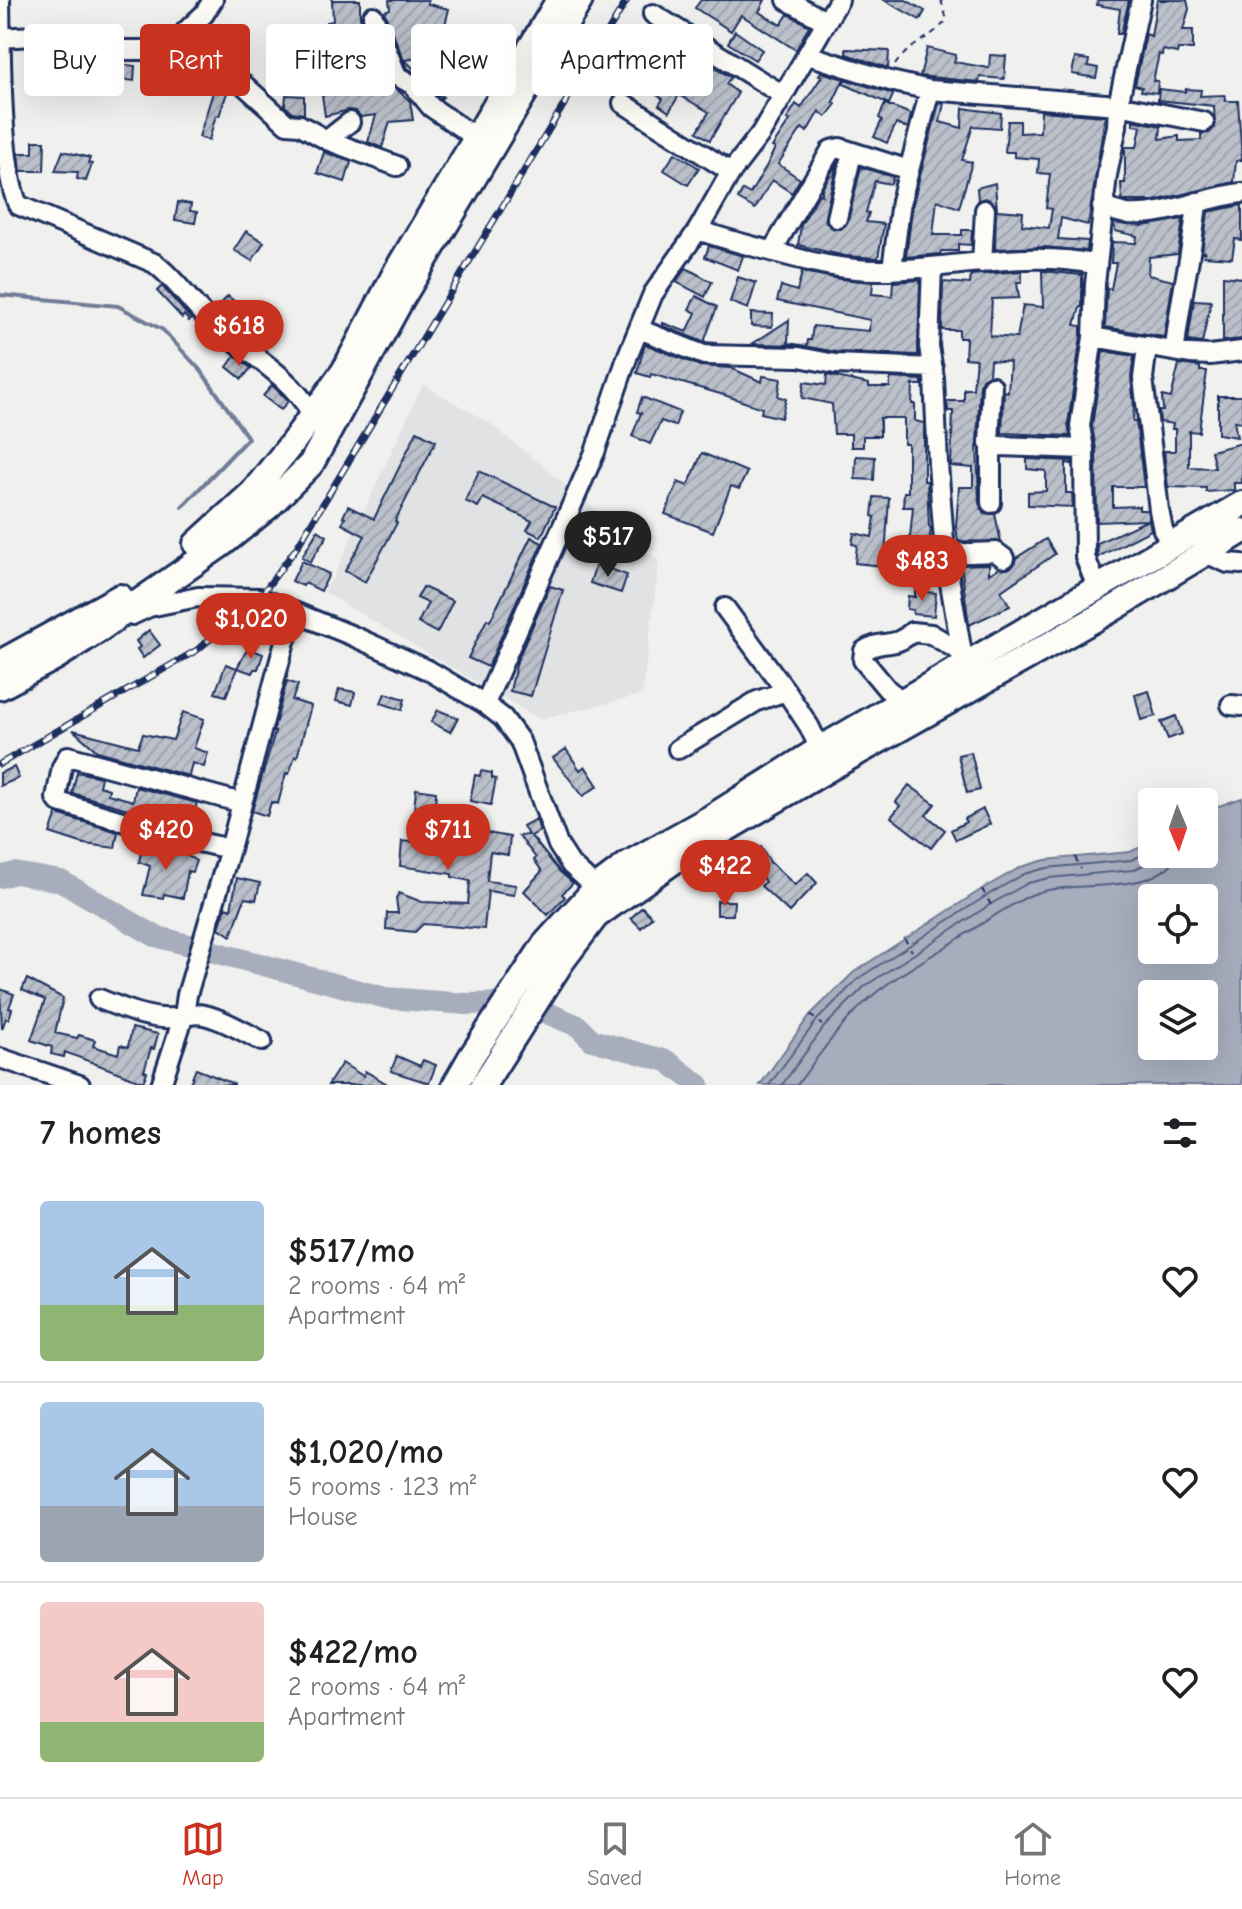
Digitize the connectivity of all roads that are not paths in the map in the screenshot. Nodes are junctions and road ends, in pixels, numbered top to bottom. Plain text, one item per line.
1 (0, 0) edge
2 (213, 0) edge
3 (559, 0) edge
4 (580, 0) edge
5 (787, 0) edge
6 (839, 0) edge
7 (1141, 0) edge
8 (653, 14) dead end
9 (373, 16) dead end
10 (825, 21) junction
11 (193, 24) edge
12 (0, 38) edge
13 (140, 48) edge
14 (808, 55) junction
15 (250, 90) edge
16 (930, 90) junction
17 (783, 95) junction
18 (623, 103) dead end
19 (1118, 105) junction
20 (350, 122) dead end
21 (1204, 122) dead end
22 (1, 129) edge
23 (475, 137) junction
24 (327, 140) junction
25 (852, 153) junction
26 (397, 166) dead end
27 (909, 170) junction
28 (731, 172) junction
29 (1242, 193) edge
30 (1197, 202) junction
31 (1102, 207) junction
32 (985, 210) dead end
33 (837, 218) dead end
34 (698, 230) junction
35 (772, 251) junction
36 (982, 263) junction
37 (1097, 265) junction
38 (932, 267) junction
39 (892, 269) junction
40 (639, 329) junction
41 (1093, 337) junction
42 (1147, 346) junction
43 (1175, 349) junction
44 (1242, 351) edge
45 (933, 368) junction
46 (992, 386) dead end
47 (312, 414) junction
48 (991, 444) junction
49 (1084, 449) junction
50 (991, 503) dead end
51 (1242, 504) edge
52 (1242, 531) edge
53 (1173, 546) junction
54 (1205, 553) junction
55 (945, 554) junction
56 (1004, 558) dead end
57 (1242, 564) edge
58 (1097, 587) junction
59 (725, 608) dead end
60 (297, 614) junction
61 (100, 629) junction
62 (962, 658) junction
63 (0, 663) edge
64 (0, 687) edge
65 (786, 691) junction
66 (902, 701) junction
67 (485, 704) junction
68 (678, 749) dead end
69 (820, 749) junction
70 (242, 803) junction
71 (230, 849) junction
72 (605, 895) junction
73 (99, 999) dead end
74 (184, 1015) junction
75 (262, 1041) dead end
76 (0, 1058) edge
77 (487, 1079) edge
78 (80, 1085) edge
79 (161, 1085) edge
80 (455, 1085) edge

1 - 12 street
2 - 11 street
3 - 23 main road
4 - 61 main road
5 - 10 street
6 - 10 street
7 - 19 street
8 - 17 street
9 - 23 street
10 - 14 street
12 - 13 street
12 - 22 street
14 - 16 street
14 - 17 street
15 - 24 street
16 - 19 street
16 - 27 street
17 - 28 street
18 - 28 street
19 - 21 street
19 - 31 street
20 - 24 street
22 - 47 street
23 - 47 main road
24 - 26 street
25 - 27 street
25 - 33 street
25 - 35 street
27 - 39 street
28 - 34 street
29 - 30 street
30 - 31 street
30 - 43 street
31 - 37 street
32 - 36 street
34 - 35 street
34 - 40 street
35 - 39 street
36 - 37 street
36 - 38 street
37 - 41 street
38 - 39 street
38 - 45 street
40 - 45 street
40 - 67 street
41 - 42 street
41 - 49 street
42 - 43 street
42 - 53 street
43 - 44 street
45 - 55 street
46 - 48 street
47 - 63 main road
48 - 49 street
48 - 50 street
49 - 58 street
51 - 53 main road
52 - 54 main road
53 - 58 main road
54 - 57 street
54 - 72 main road
55 - 56 street
55 - 62 street
58 - 62 main road
59 - 65 street
60 - 61 street
60 - 67 street
60 - 70 street
61 - 64 main road
62 - 66 main road
62 - 66 street
65 - 68 street
65 - 69 street
66 - 69 main road
67 - 72 street
69 - 72 main road
70 - 71 street
70 - 71 street
71 - 74 street
72 - 77 main road
72 - 80 main road
73 - 74 street
74 - 75 street
74 - 79 street
76 - 78 street

